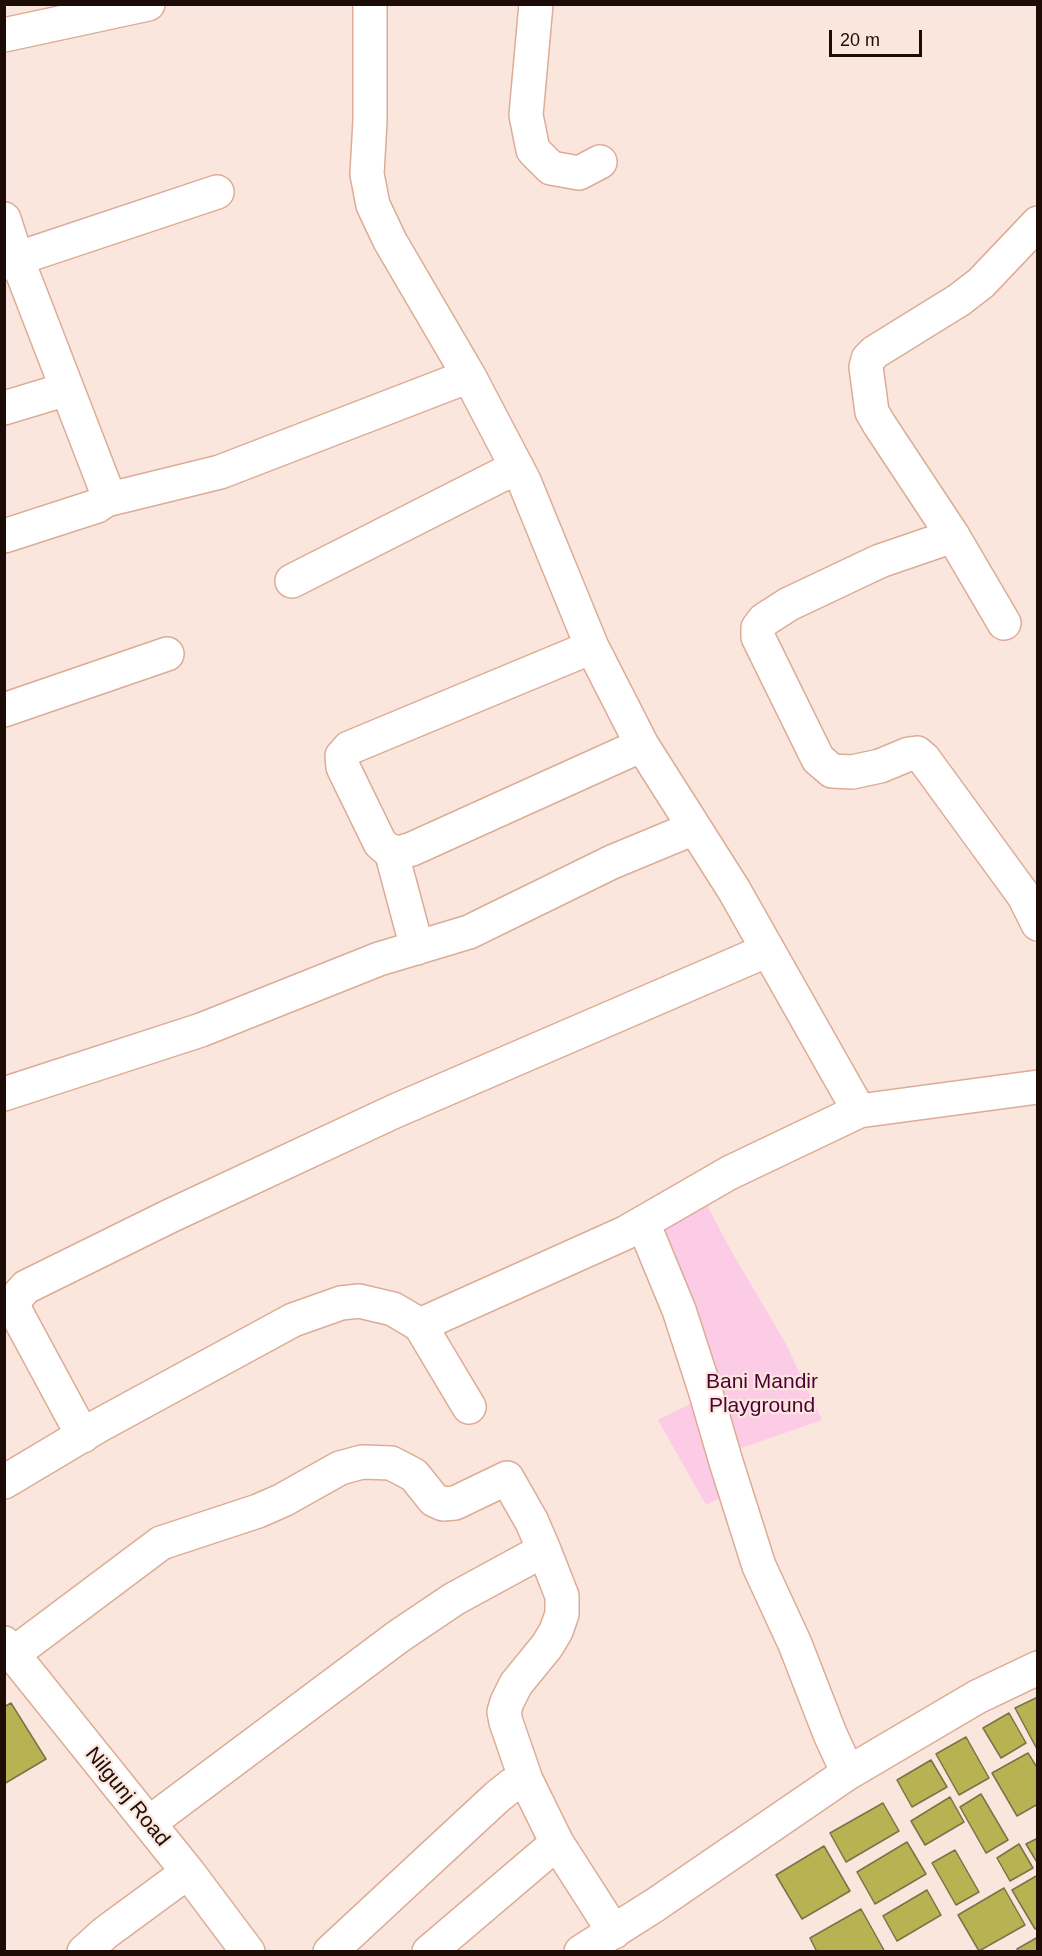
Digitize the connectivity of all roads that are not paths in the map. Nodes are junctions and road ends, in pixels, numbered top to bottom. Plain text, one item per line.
1 (148, 4) edge
2 (370, 4) edge
3 (536, 4) edge
4 (4, 35) edge
5 (600, 162) dead end
6 (217, 192) dead end
7 (4, 219) edge
8 (1038, 223) edge
9 (11, 261) edge
10 (469, 376) junction
11 (67, 389) junction
12 (4, 408) edge
13 (517, 467) junction
14 (106, 500) junction
15 (4, 536) edge
16 (953, 536) junction
17 (292, 581) dead end
18 (1004, 623) dead end
19 (592, 647) junction
20 (167, 654) dead end
21 (4, 710) edge
22 (642, 744) junction
23 (694, 828) junction
24 (391, 851) junction
25 (1038, 924) edge
26 (417, 948) junction
27 (768, 950) junction
28 (1038, 1087) edge
29 (4, 1094) edge
30 (859, 1111) junction
31 (643, 1223) junction
32 (420, 1325) junction
33 (469, 1407) dead end
34 (83, 1436) junction
35 (4, 1482) edge
36 (544, 1550) junction
37 (12, 1664) edge
38 (1038, 1668) edge
39 (848, 1773) junction
40 (526, 1780) junction
41 (149, 1823) junction
42 (557, 1843) junction
43 (188, 1872) junction
44 (614, 1932) junction
45 (84, 1952) edge
46 (249, 1952) edge
47 (330, 1952) edge
48 (429, 1952) edge
49 (581, 1952) edge

1 - 4 street
2 - 10 street
3 - 5 street
6 - 9 street
7 - 9 street
8 - 16 street
9 - 11 street
10 - 13 street
10 - 14 street
11 - 12 street
11 - 14 street
13 - 17 street
13 - 19 street
14 - 15 street
16 - 18 street
16 - 25 street
19 - 22 street
19 - 24 street
20 - 21 street
22 - 23 street
22 - 24 street
23 - 26 street
23 - 27 street
24 - 26 street
26 - 29 street
27 - 30 street
27 - 34 street
28 - 30 street
30 - 31 street
31 - 32 street
31 - 39 street
32 - 33 street
32 - 34 street
34 - 35 street
36 - 37 street
36 - 40 street
36 - 41 street
37 - 41 street, Nilgunj Road
38 - 39 street
39 - 44 street
40 - 42 street
40 - 47 street
41 - 43 street, Nilgunj Road
42 - 44 street
42 - 48 street
43 - 45 street
43 - 46 street, Nilgunj Road
44 - 49 street

